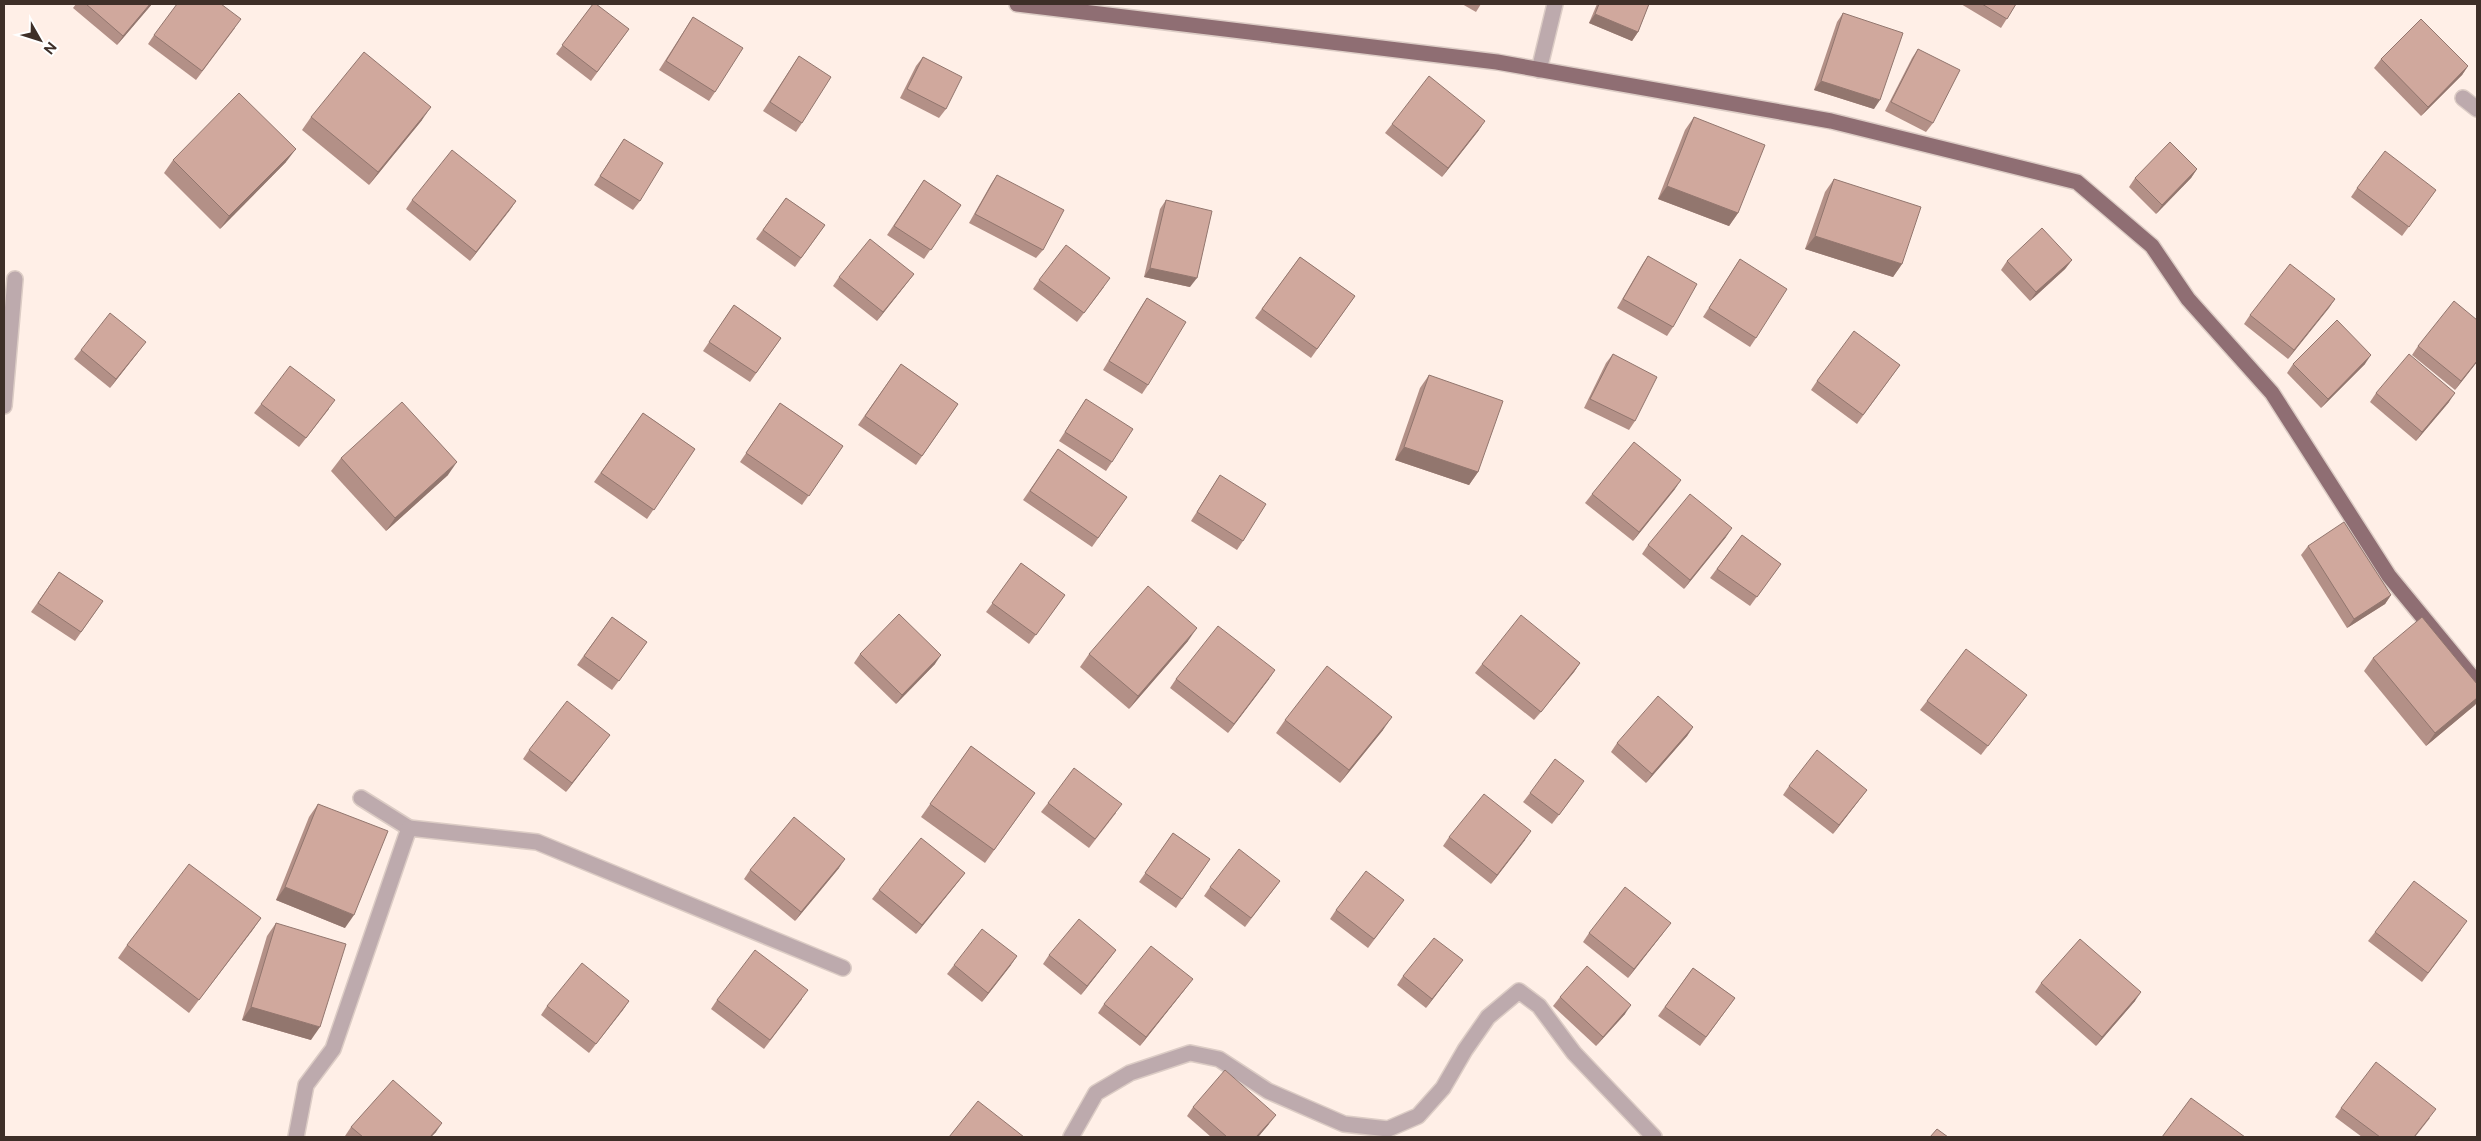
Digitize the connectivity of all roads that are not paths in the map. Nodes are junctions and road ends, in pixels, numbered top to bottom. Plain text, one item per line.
1 (1016, 4) edge
2 (1555, 4) edge
3 (1539, 70) junction
4 (2463, 98) dead end
5 (2477, 109) edge
6 (15, 279) dead end
7 (4, 406) edge
8 (2477, 683) edge
9 (361, 798) dead end
10 (409, 828) junction
11 (843, 968) dead end
12 (296, 1137) edge
13 (1071, 1137) edge
14 (1654, 1137) edge

1 - 3 main road
2 - 3 street
3 - 8 main road
4 - 5 street
6 - 7 street
9 - 10 street
10 - 11 street
10 - 12 street
13 - 14 street

